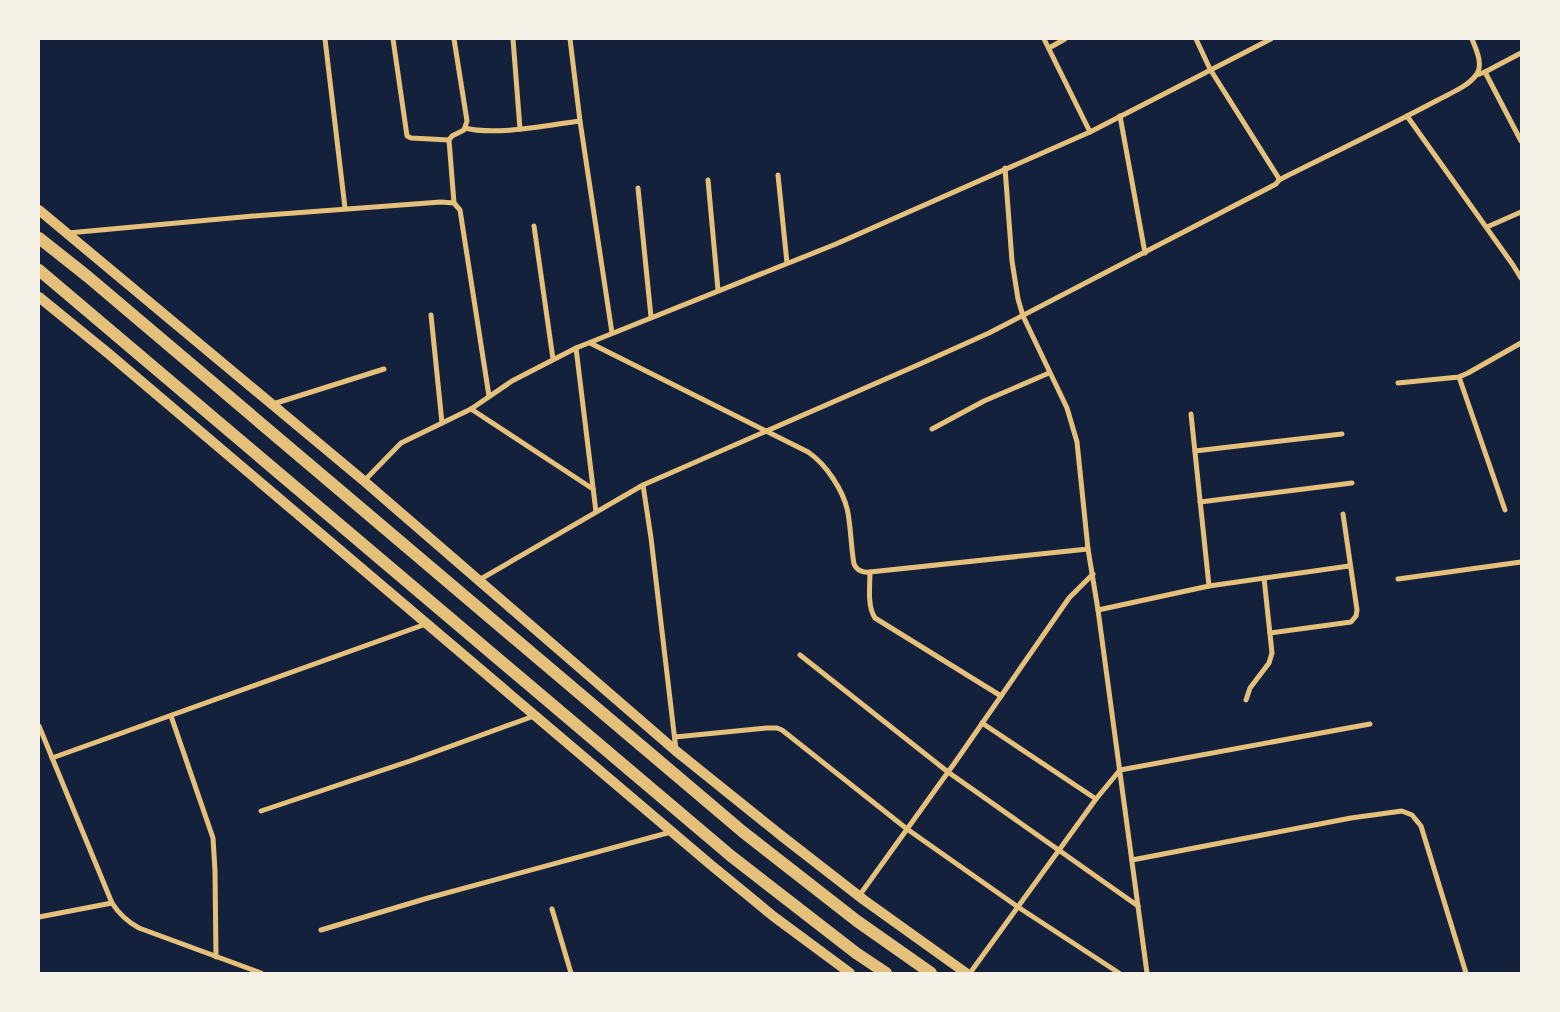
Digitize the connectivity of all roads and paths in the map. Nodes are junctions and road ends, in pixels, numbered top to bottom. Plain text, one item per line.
1 (325, 39) edge
2 (393, 39) edge
3 (454, 39) edge
4 (513, 39) edge
5 (570, 39) edge
6 (1044, 39) edge
7 (1065, 39) edge
8 (1196, 39) edge
9 (1271, 39) edge
10 (1472, 39) edge
11 (1049, 48) junction
12 (1521, 53) edge
13 (1210, 69) junction
14 (1485, 72) junction
15 (1477, 75) junction
16 (1120, 116) junction
17 (1407, 116) junction
18 (580, 121) junction
19 (466, 128) junction
20 (520, 129) junction
21 (1090, 132) junction
22 (449, 140) junction
23 (1521, 141) edge
24 (1005, 168) junction
25 (778, 174) dead end
26 (708, 180) dead end
27 (1279, 180) junction
28 (638, 188) dead end
29 (454, 203) junction
30 (345, 208) junction
31 (39, 210) edge
32 (1521, 212) edge
33 (534, 226) dead end
34 (1487, 227) junction
35 (68, 233) junction
36 (39, 238) edge
37 (1145, 253) junction
38 (788, 263) junction
39 (39, 270) edge
40 (1521, 278) edge
41 (718, 290) junction
42 (39, 296) edge
43 (431, 315) dead end
44 (1023, 316) junction
45 (652, 317) junction
46 (612, 333) junction
47 (590, 343) junction
48 (1521, 343) edge
49 (576, 348) junction
50 (554, 359) junction
51 (384, 369) dead end
52 (1049, 373) junction
53 (1459, 377) junction
54 (1398, 383) dead end
55 (489, 396) junction
56 (273, 404) junction
57 (470, 409) junction
58 (1191, 414) dead end
59 (442, 423) junction
60 (932, 429) dead end
61 (766, 431) junction
62 (1342, 434) dead end
63 (1195, 451) junction
64 (364, 481) junction
65 (1352, 483) dead end
66 (643, 485) junction
67 (593, 489) junction
68 (1200, 502) junction
69 (1505, 510) dead end
70 (596, 512) junction
71 (1343, 514) dead end
72 (1088, 549) junction
73 (1521, 562) edge
74 (1349, 566) junction
75 (870, 572) junction
76 (1093, 574) junction
77 (1264, 578) junction
78 (1398, 579) dead end
79 (479, 580) junction
80 (1209, 586) junction
81 (1098, 610) junction
82 (427, 624) junction
83 (1270, 633) junction
84 (800, 655) dead end
85 (1001, 696) junction
86 (1246, 700) dead end
87 (171, 716) junction
88 (535, 716) junction
89 (982, 723) junction
90 (1370, 724) dead end
91 (39, 726) edge
92 (675, 737) junction
93 (676, 751) junction
94 (52, 758) junction
95 (1120, 770) junction
96 (948, 772) junction
97 (1096, 799) junction
98 (261, 811) dead end
99 (907, 829) junction
100 (672, 832) junction
101 (1059, 851) junction
102 (1132, 860) junction
103 (858, 896) junction
104 (112, 903) junction
105 (1138, 906) junction
106 (1018, 907) junction
107 (552, 909) dead end
108 (39, 917) edge
109 (321, 930) dead end
110 (216, 957) junction
111 (261, 973) edge
112 (570, 973) edge
113 (850, 973) edge
114 (886, 973) edge
115 (931, 973) edge
116 (966, 973) edge
117 (970, 973) edge
118 (1119, 973) edge
119 (1147, 973) edge
120 (1466, 973) edge

1 - 30 street
2 - 22 street
3 - 19 street
4 - 20 street
5 - 18 street
6 - 11 street
7 - 11 street
8 - 13 street
9 - 13 street
10 - 15 street
11 - 21 street
12 - 14 street
13 - 16 street
13 - 27 street
14 - 15 street
14 - 23 street
15 - 17 street
16 - 21 street
16 - 37 street
17 - 27 street
17 - 34 street
18 - 20 street
18 - 46 street
19 - 20 street
19 - 22 street
21 - 24 street
22 - 29 street
24 - 38 street
24 - 44 street
25 - 38 street
26 - 41 street
27 - 37 street
28 - 45 street
29 - 30 street
29 - 55 street
30 - 35 street
31 - 35 main road
32 - 34 street
33 - 50 street
34 - 40 street
35 - 56 main road
36 - 115 highway
37 - 44 street
38 - 41 street
39 - 114 highway
41 - 45 street
42 - 82 main road
43 - 59 street
44 - 52 street
44 - 61 street
45 - 46 street
46 - 47 street
47 - 49 street
47 - 61 street
48 - 53 street
49 - 50 street
49 - 67 street
50 - 55 street
51 - 56 street
52 - 60 street
52 - 72 street
53 - 54 street
53 - 69 street
55 - 57 street
56 - 64 main road
57 - 59 street
57 - 67 street
58 - 63 street
59 - 64 street
61 - 66 street
61 - 75 street
62 - 63 street
63 - 68 street
64 - 79 main road
65 - 68 street
66 - 70 street
66 - 92 street
67 - 70 street
68 - 80 street
70 - 79 street
71 - 74 street
72 - 75 street
72 - 76 street
73 - 78 street
74 - 77 street
74 - 83 street
75 - 85 street
76 - 81 street
76 - 85 street
77 - 80 street
77 - 83 street
79 - 93 main road
80 - 81 street
81 - 95 street
82 - 87 street
82 - 88 main road
83 - 86 street
84 - 96 street
85 - 89 street
87 - 94 street
87 - 110 street
88 - 98 street
88 - 100 main road
89 - 96 street
89 - 97 street
90 - 95 street
91 - 94 street
92 - 93 street
92 - 99 street
93 - 103 main road
94 - 104 street
95 - 97 street
95 - 102 street
96 - 99 street
96 - 101 street
97 - 101 street
99 - 103 street
99 - 106 street
100 - 109 street
100 - 113 main road
101 - 105 street
101 - 106 street
102 - 105 street
102 - 120 street
103 - 116 main road
104 - 108 street
104 - 110 street
105 - 119 street
106 - 117 street
106 - 118 street
107 - 112 street
110 - 111 street

